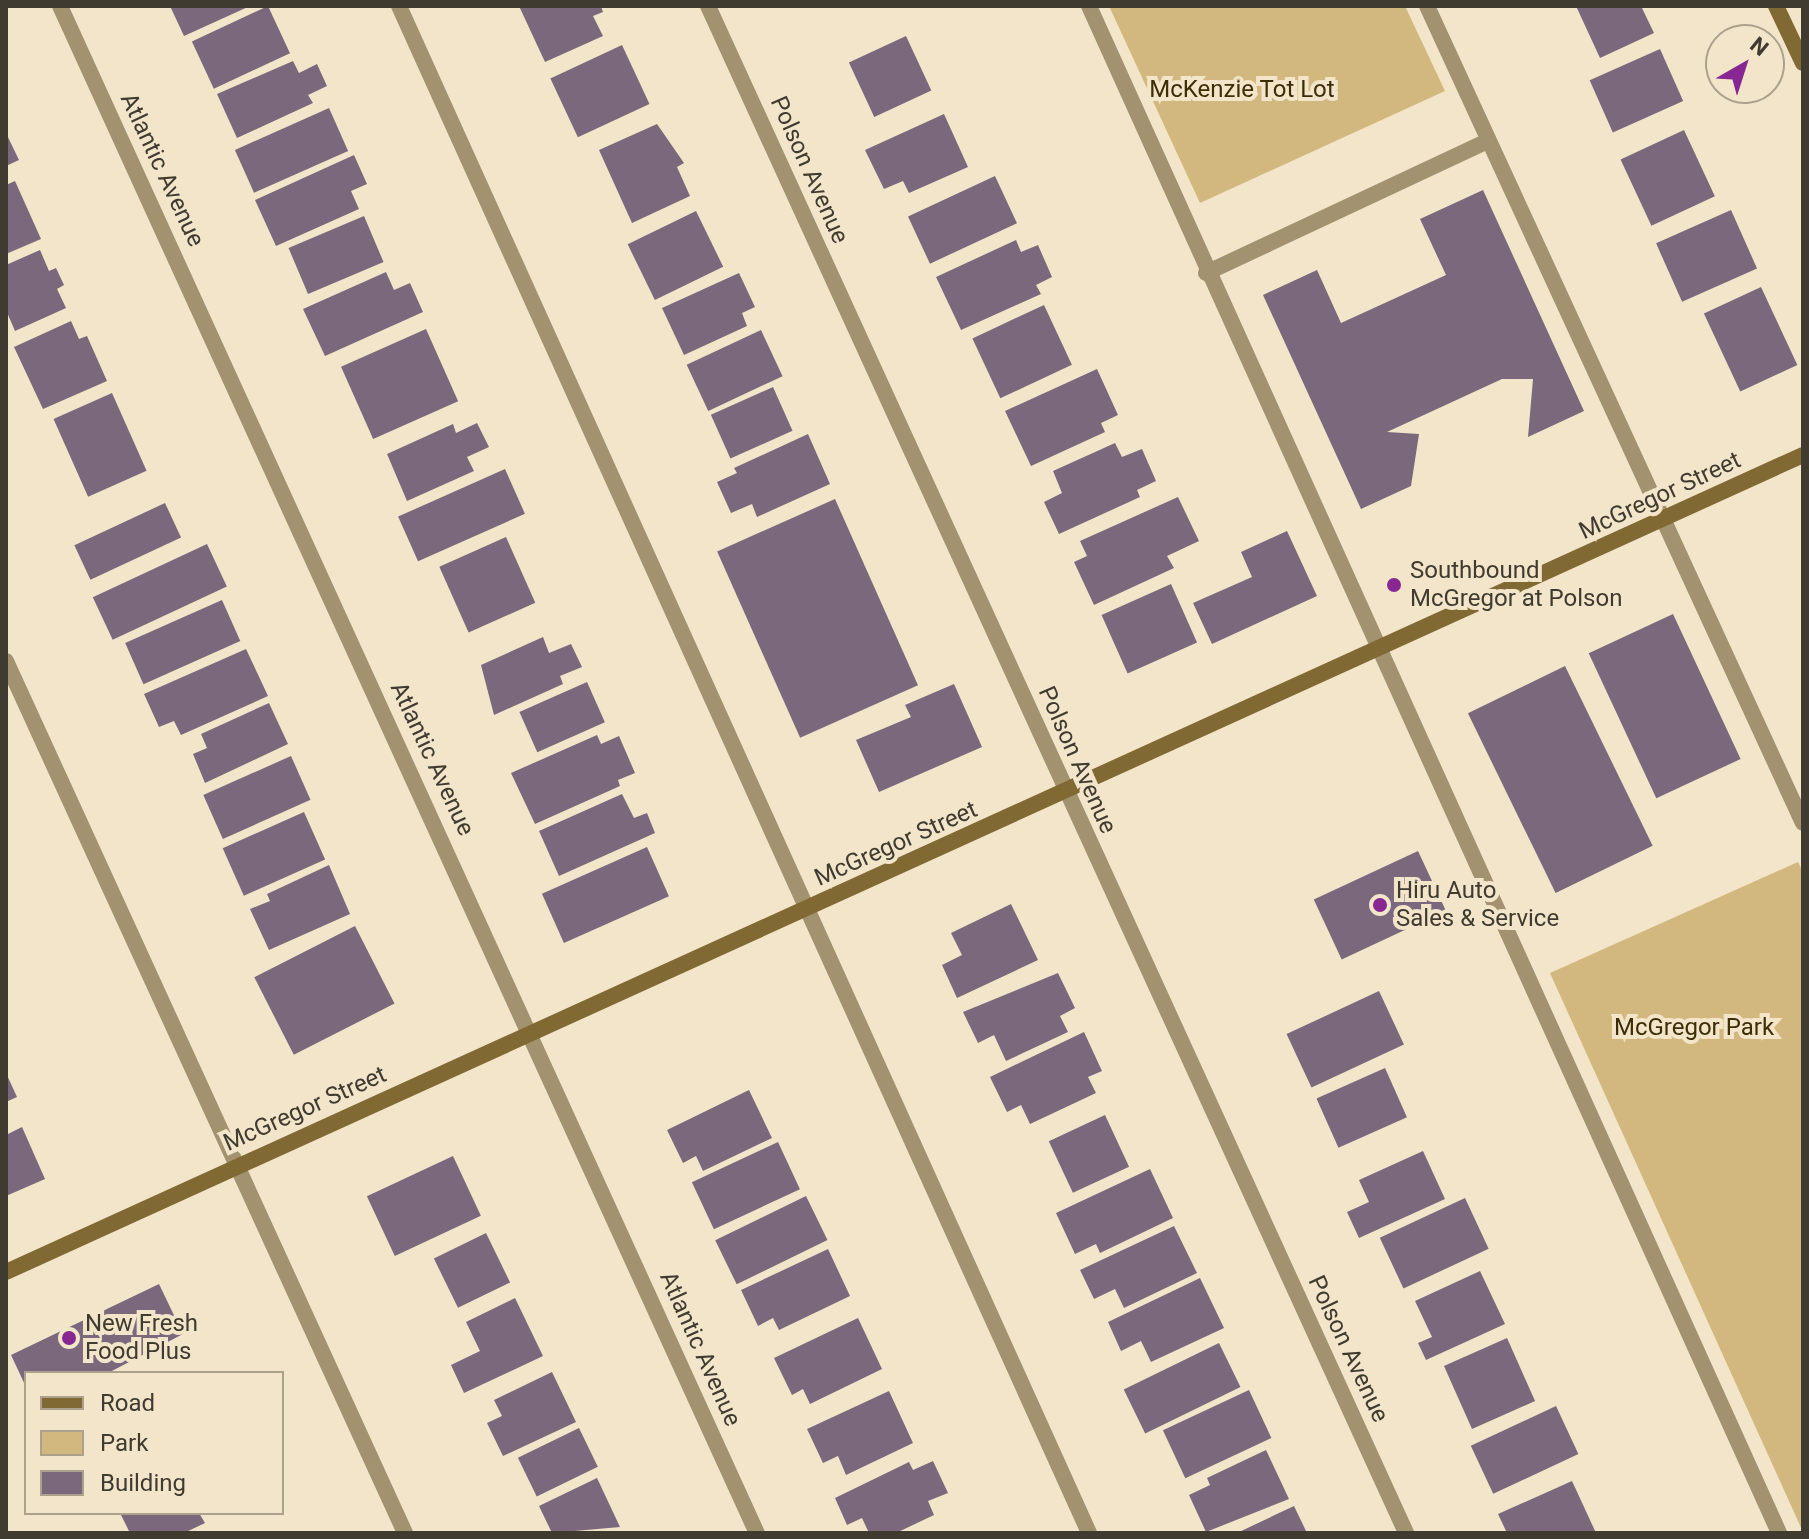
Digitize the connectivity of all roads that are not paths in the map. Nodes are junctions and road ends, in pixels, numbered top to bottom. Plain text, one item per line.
1 (60, 6) edge
2 (399, 6) edge
3 (708, 6) edge
4 (1089, 6) edge
5 (1427, 6) edge
6 (1776, 6) edge
7 (1803, 63) edge
8 (1488, 141) junction
9 (1206, 273) junction
10 (1803, 455) edge
11 (1664, 520) junction
12 (1382, 651) junction
13 (6, 661) edge
14 (1066, 794) junction
15 (1803, 823) edge
16 (804, 912) junction
17 (532, 1036) junction
18 (235, 1165) junction
19 (6, 1272) edge
20 (405, 1533) edge
21 (757, 1533) edge
22 (1089, 1533) edge
23 (1406, 1533) edge
24 (1779, 1533) edge

1 - 17 street, Atlantic Avenue
2 - 16 street
3 - 14 street, Polson Avenue
4 - 9 street
5 - 8 street
6 - 7 main road
8 - 9 street
8 - 11 street
9 - 12 street
10 - 11 main road, McGregor Street
11 - 12 main road, McGregor Street
11 - 15 street
12 - 14 main road, McGregor Street
12 - 24 street
13 - 18 street
14 - 16 main road, McGregor Street
14 - 23 street, Polson Avenue
16 - 17 main road, McGregor Street
16 - 22 street
17 - 18 main road, McGregor Street
17 - 21 street, Atlantic Avenue
18 - 19 main road, McGregor Street
18 - 20 street

